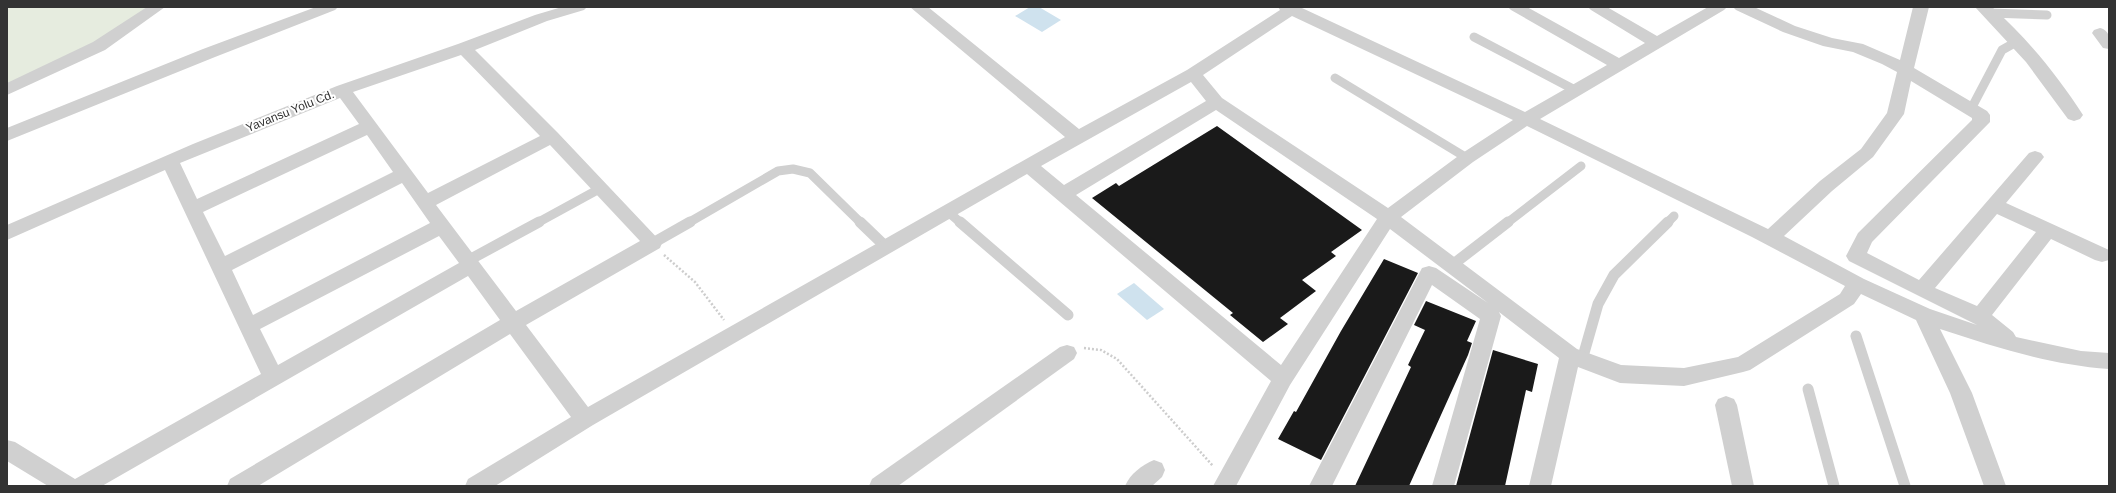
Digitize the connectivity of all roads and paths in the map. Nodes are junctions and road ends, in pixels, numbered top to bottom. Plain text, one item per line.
1 (157, 7) edge
2 (330, 7) edge
3 (580, 7) edge
4 (918, 7) edge
5 (1516, 7) edge
6 (1596, 7) edge
7 (1719, 7) edge
8 (1741, 7) edge
9 (1921, 7) edge
10 (1291, 8) edge
11 (1987, 10) edge
12 (2047, 15) dead end
13 (1474, 37) dead end
14 (2018, 41) junction
15 (1656, 43) junction
16 (464, 48) junction
17 (1620, 65) junction
18 (1905, 70) junction
19 (1193, 74) junction
20 (1335, 78) dead end
21 (7, 90) edge
22 (343, 90) junction
23 (1575, 90) junction
24 (1216, 102) junction
25 (1971, 109) junction
26 (2074, 115) dead end
27 (1526, 119) junction
28 (370, 126) junction
29 (7, 135) edge
30 (552, 137) junction
31 (1078, 138) junction
32 (2035, 157) dead end
33 (1467, 158) junction
34 (170, 161) junction
35 (1028, 165) junction
36 (1581, 166) dead end
37 (405, 174) junction
38 (601, 188) junction
39 (1062, 195) junction
40 (426, 202) junction
41 (1994, 204) junction
42 (193, 209) junction
43 (947, 211) junction
44 (1674, 216) dead end
45 (1388, 217) junction
46 (443, 225) junction
47 (2048, 230) junction
48 (7, 233) edge
49 (1770, 238) junction
50 (652, 243) junction
51 (886, 247) junction
52 (2102, 255) dead end
53 (470, 262) junction
54 (1451, 266) junction
55 (220, 267) junction
56 (1857, 284) junction
57 (1922, 290) junction
58 (1068, 315) dead end
59 (1923, 315) junction
60 (1980, 316) junction
61 (512, 323) junction
62 (249, 326) junction
63 (734, 334) junction
64 (1856, 336) dead end
65 (2013, 345) junction
66 (1067, 353) joint
67 (1576, 358) junction
68 (2109, 361) edge
69 (273, 377) junction
70 (1283, 379) junction
71 (1808, 389) dead end
72 (1726, 405) dead end
73 (585, 419) junction
74 (8, 448) edge
75 (1154, 470) dead end
76 (1228, 484) edge
77 (67, 486) edge
78 (82, 486) edge
79 (238, 486) edge
80 (476, 486) edge
81 (880, 486) edge
82 (1136, 486) edge
83 (1320, 486) edge
84 (1442, 486) edge
85 (1540, 486) edge
86 (1744, 486) edge
87 (1834, 486) edge
88 (1905, 486) edge
89 (1995, 486) edge

1 - 21 street
2 - 29 street
3 - 16 street, Yavansu Yolu Cd.
4 - 31 street
5 - 17 street
6 - 15 street
7 - 15 street
8 - 18 street
9 - 18 street
10 - 19 street
10 - 27 street
11 - 12 lane
11 - 14 street
13 - 23 lane
14 - 25 lane
14 - 26 street
15 - 17 street
16 - 22 street, Yavansu Yolu Cd.
16 - 30 street
17 - 23 street
18 - 25 street
18 - 49 street
19 - 24 street
19 - 31 street
20 - 33 lane
22 - 28 street
22 - 34 street, Yavansu Yolu Cd.
23 - 27 street
24 - 39 street
24 - 45 street
25 - 57 street
27 - 33 street
27 - 49 street
28 - 37 street
28 - 42 street
30 - 38 street
30 - 40 street
31 - 35 street
32 - 41 street
33 - 45 street
34 - 42 street
34 - 48 street, Yavansu Yolu Cd.
35 - 39 street
35 - 43 street
36 - 54 lane
37 - 40 street
37 - 55 street
38 - 50 street
38 - 53 lane
39 - 70 street
40 - 46 street
41 - 47 street
41 - 57 street
42 - 55 street
43 - 51 street
43 - 58 lane
44 - 67 lane
45 - 54 street
45 - 70 street
46 - 53 street
46 - 62 street
47 - 52 street
47 - 60 street
49 - 56 street
50 - 51 lane
50 - 61 street
50 - 63 path
51 - 63 street
53 - 61 street
53 - 69 street
54 - 67 street
55 - 62 street
56 - 59 street
56 - 67 street
57 - 60 street
59 - 65 street
59 - 89 street
60 - 65 street
61 - 73 street
61 - 79 street
62 - 69 street
63 - 73 street
64 - 88 lane
65 - 68 street
66 - 76 path
66 - 81 street
67 - 85 street
69 - 78 street
70 - 76 street
71 - 87 lane
72 - 86 street
73 - 80 street
74 - 77 street
75 - 82 street
83 - 84 street

